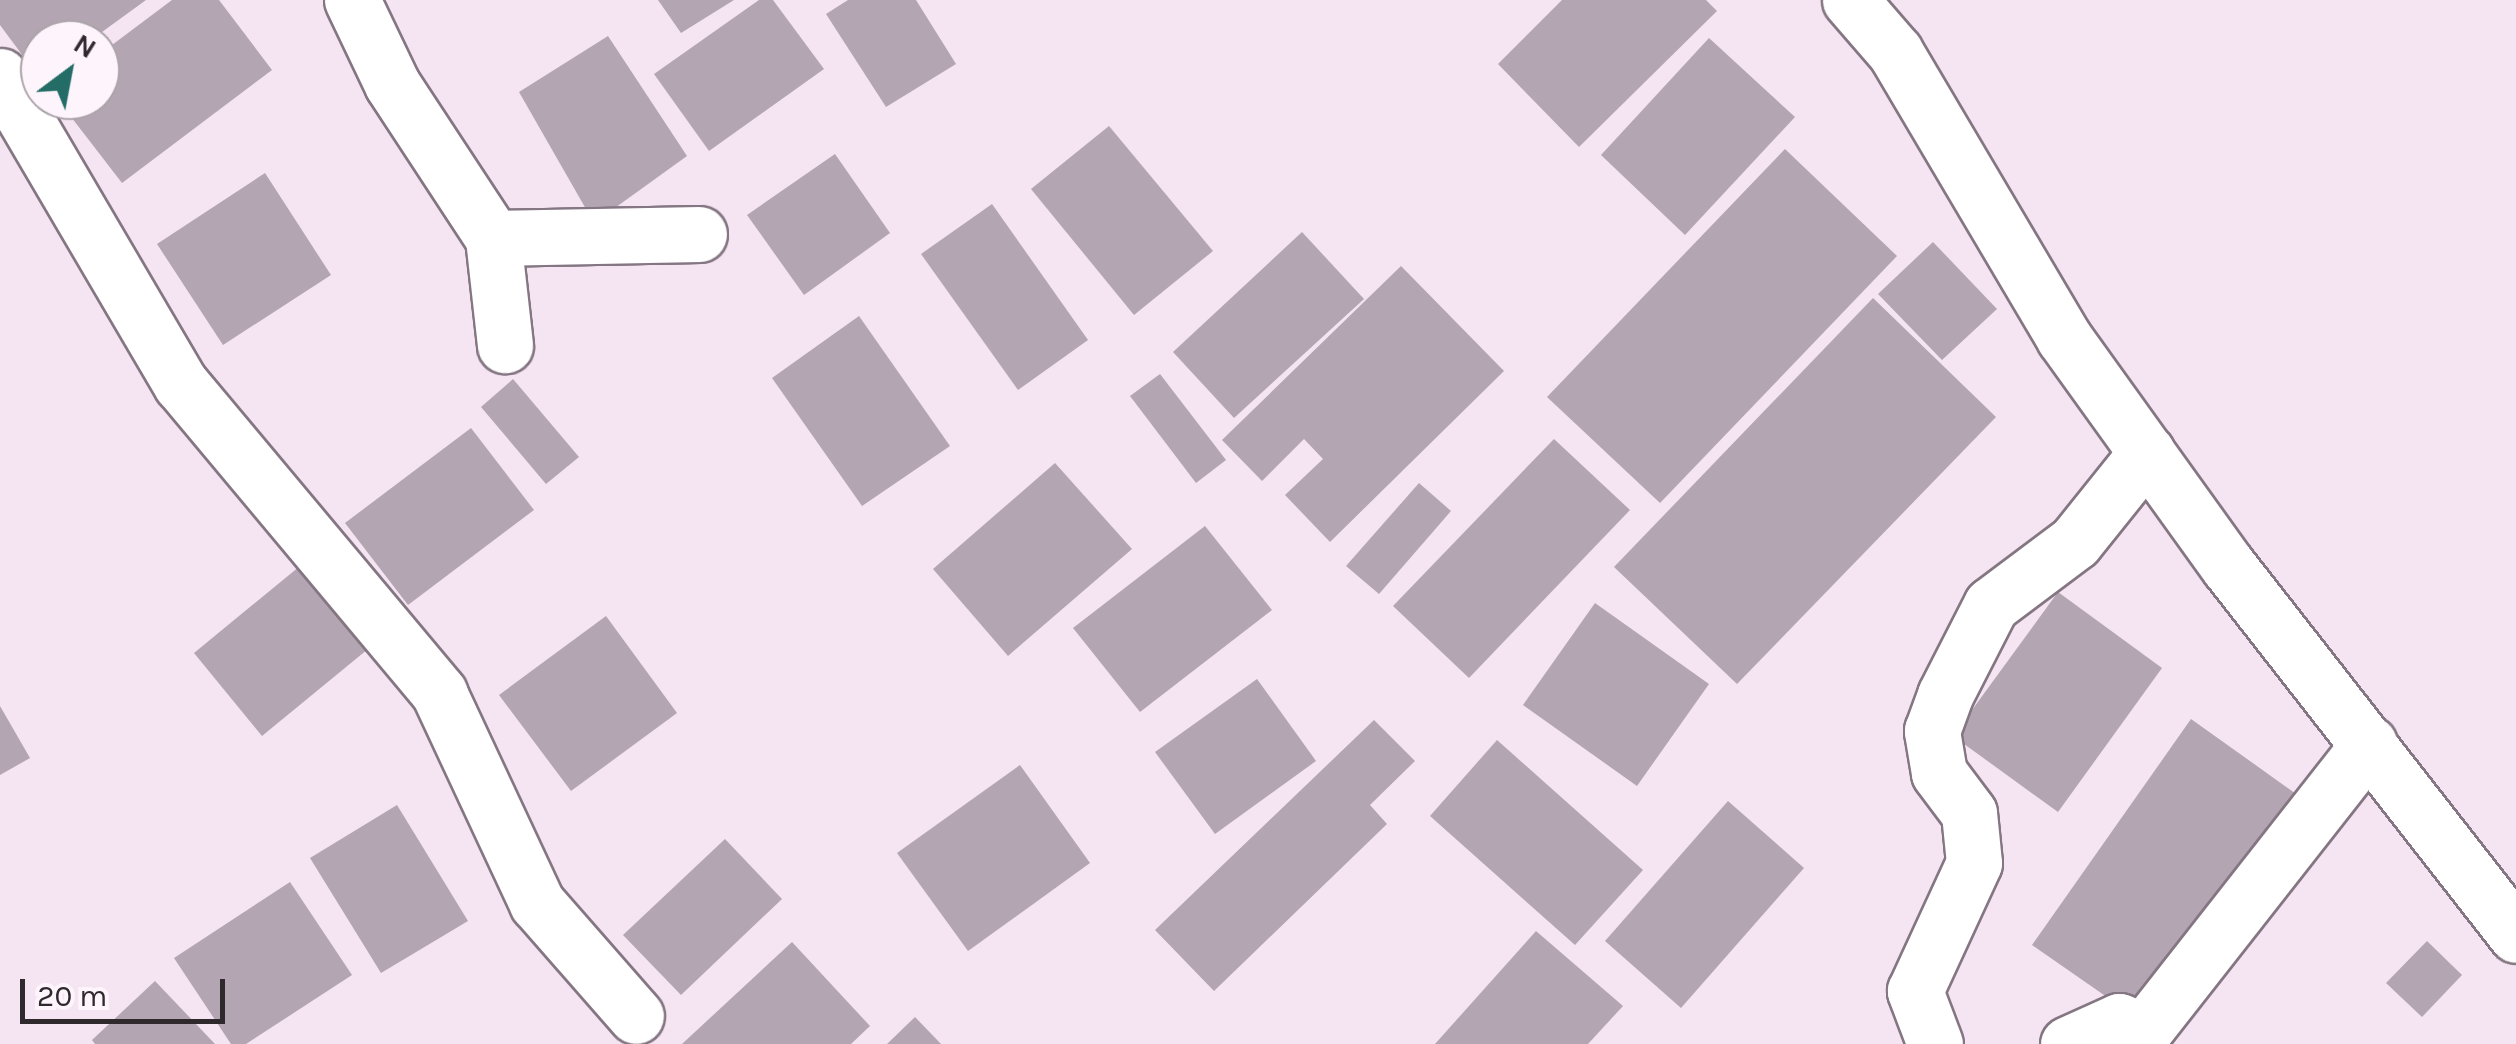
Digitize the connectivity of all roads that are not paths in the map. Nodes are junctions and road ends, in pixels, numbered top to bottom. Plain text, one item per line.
1 (352, 0) edge
2 (1850, 0) edge
3 (0, 76) edge
4 (700, 234) dead end
5 (493, 238) junction
6 (505, 345) dead end
7 (2147, 452) junction
8 (2369, 744) junction
9 (2516, 936) edge
10 (636, 1016) dead end
11 (1935, 1044) edge
12 (2068, 1044) edge

1 - 5 street
2 - 7 street
3 - 10 street
4 - 5 street
5 - 6 street
7 - 8 street
7 - 11 street
8 - 9 street
8 - 12 street

